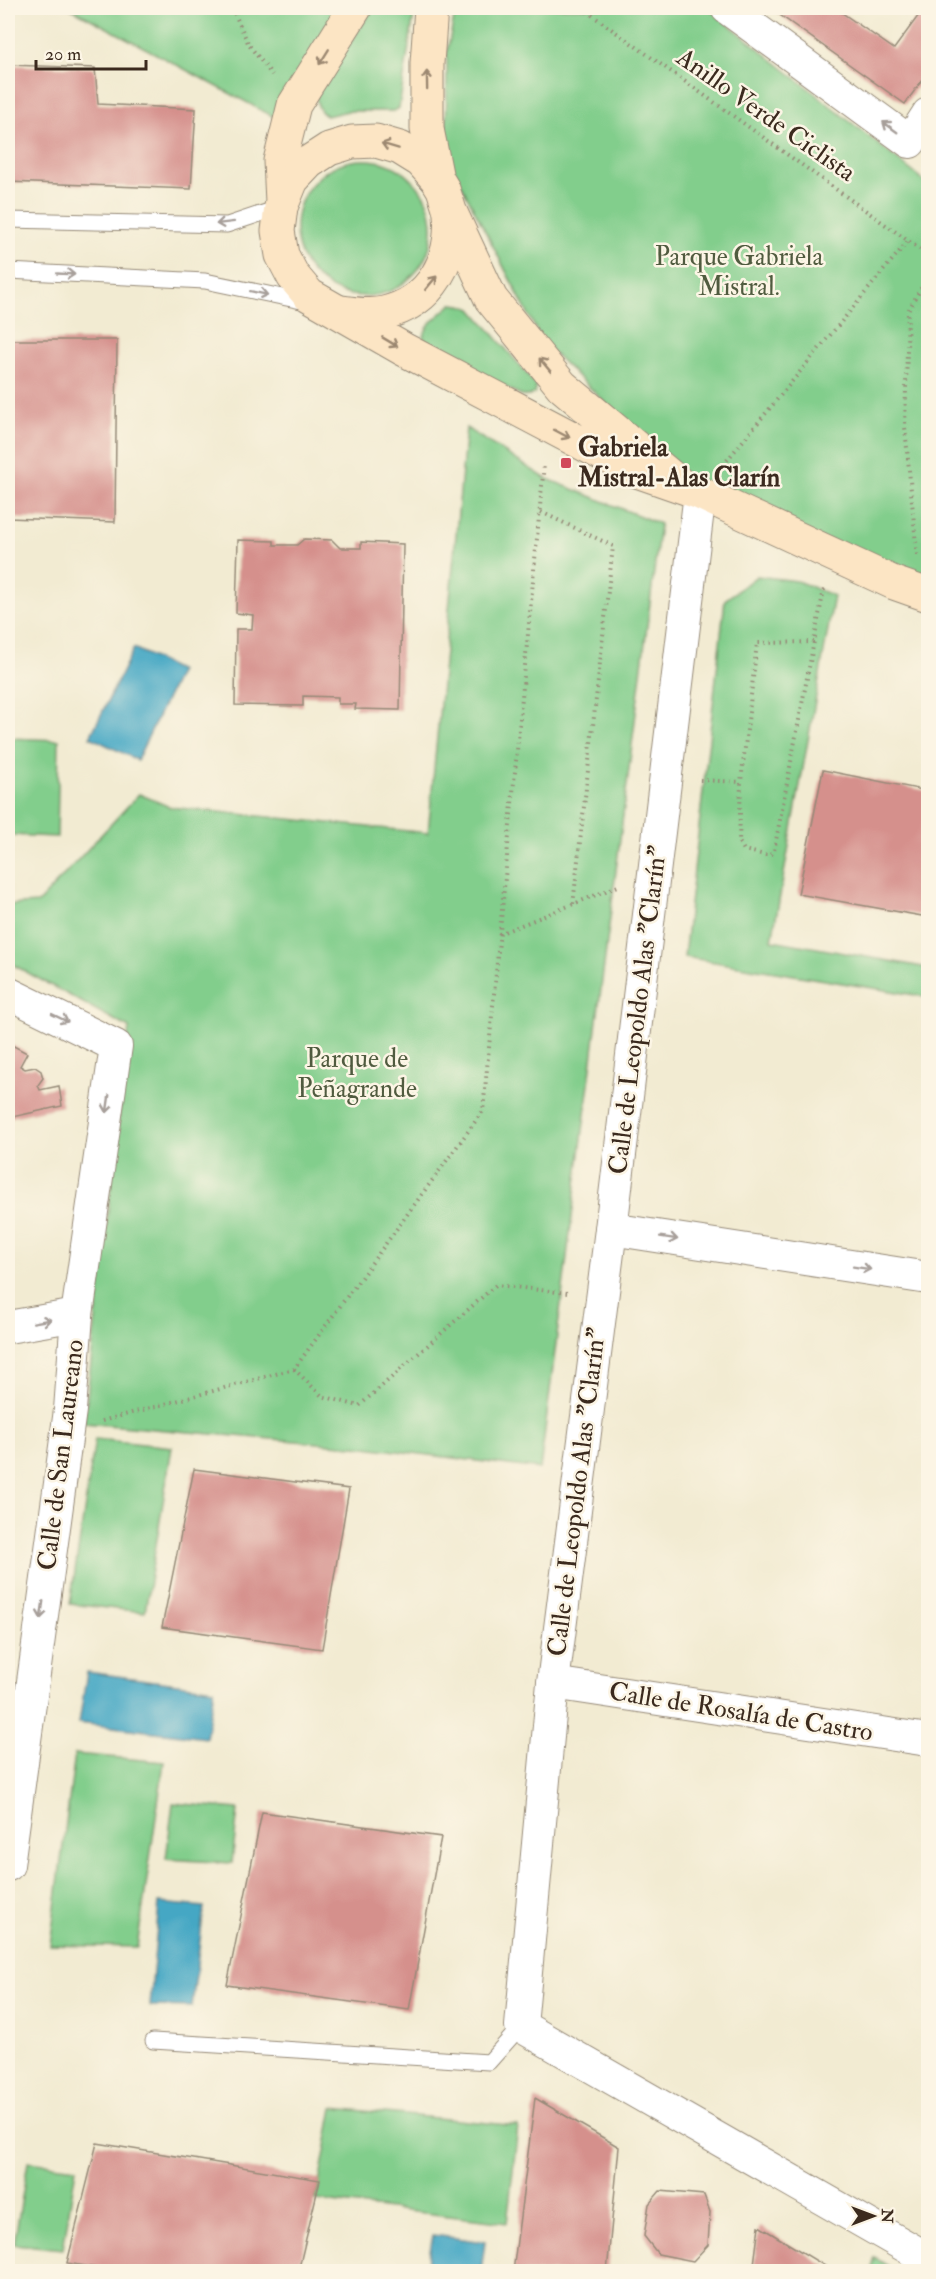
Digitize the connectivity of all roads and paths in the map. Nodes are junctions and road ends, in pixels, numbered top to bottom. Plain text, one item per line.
1 (232, 8) edge
2 (355, 8) edge
3 (431, 8) edge
4 (582, 8) edge
5 (727, 8) edge
6 (294, 105) junction
7 (928, 114) edge
8 (437, 179) junction
9 (282, 205) junction
10 (450, 211) junction
11 (8, 220) edge
12 (908, 241) junction
13 (928, 255) edge
14 (8, 271) edge
15 (928, 276) edge
16 (335, 309) junction
17 (544, 455) dead end
18 (692, 490) junction
19 (541, 512) junction
20 (831, 554) junction
21 (925, 593) edge
22 (814, 642) junction
23 (655, 871) junction
24 (573, 905) junction
25 (499, 934) junction
26 (8, 993) edge
27 (611, 1229) junction
28 (928, 1278) edge
29 (602, 1297) junction
30 (77, 1315) junction
31 (8, 1327) edge
32 (294, 1369) junction
33 (66, 1431) junction
34 (553, 1683) junction
35 (928, 1740) edge
36 (8, 1865) edge
37 (521, 2026) junction
38 (153, 2041) dead end
39 (928, 2259) edge

1 - 6 path
2 -> 6 street
8 -> 3 street
4 - 12 path, Anillo Verde Ciclista
7 -> 5 street
6 - 9 street
8 -> 9 street
8 - 10 street
9 -> 11 lane
9 - 16 street
16 -> 10 street
18 -> 10 street
12 - 13 path, Anillo Verde Ciclista
12 - 18 path
14 -> 16 lane
15 - 21 path
16 -> 18 street
17 - 19 path
18 - 20 street
18 - 23 street, Calle de Leopoldo Alas "Clarín"
19 - 24 path
19 - 25 path
20 - 21 street
20 - 22 path
22 - 22 path
23 - 24 path
23 - 27 street, Calle de Leopoldo Alas "Clarín"
24 - 25 path
25 - 32 path
26 -> 30 street, Calle de San Laureano
27 -> 28 street
27 - 29 street, Calle de Leopoldo Alas "Clarín"
29 - 32 path
29 - 34 street, Calle de Leopoldo Alas "Clarín"
31 -> 30 street
30 - 33 street, Calle de San Laureano
32 - 33 path
33 -> 36 street, Calle de San Laureano
34 - 35 street, Calle de Rosalía de Castro
34 - 37 street, Calle de Leopoldo Alas "Clarín"
37 - 38 lane
37 - 39 street

